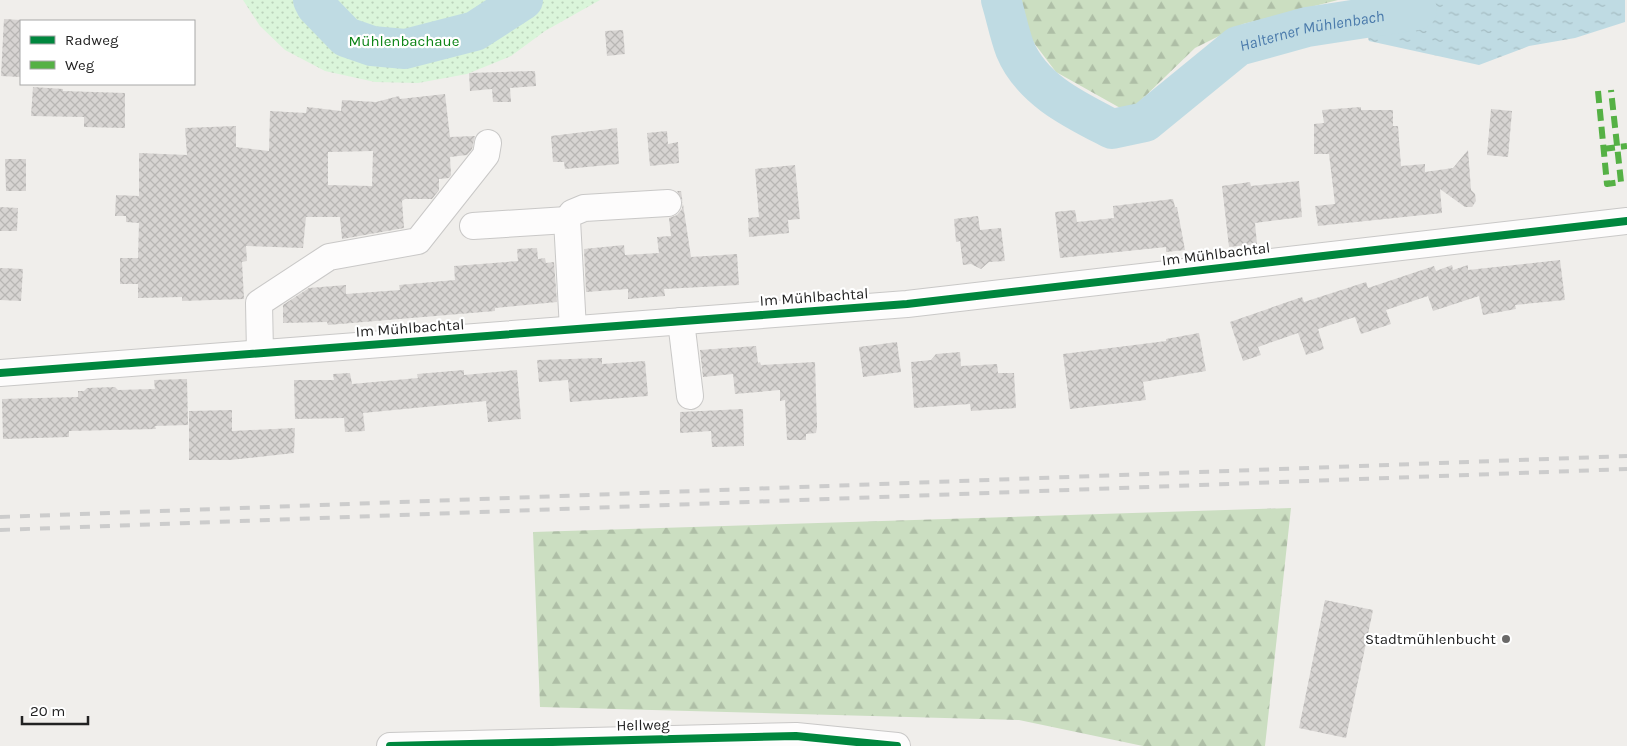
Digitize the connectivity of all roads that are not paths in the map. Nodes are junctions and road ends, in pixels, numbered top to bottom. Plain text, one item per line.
1 (488, 143) dead end
2 (668, 203) dead end
3 (567, 220) junction
4 (1627, 221) edge
5 (473, 226) dead end
6 (681, 321) junction
7 (573, 329) junction
8 (260, 353) junction
9 (0, 373) edge
10 (690, 396) dead end
11 (390, 746) edge
12 (897, 746) edge

1 - 8 street
2 - 3 street
3 - 5 street
3 - 7 street
4 - 6 street, Im Mühlbachtal
6 - 7 street, Im Mühlbachtal
6 - 10 street
7 - 8 street, Im Mühlbachtal
8 - 9 street, Im Mühlbachtal
11 - 12 street, Hellweg

